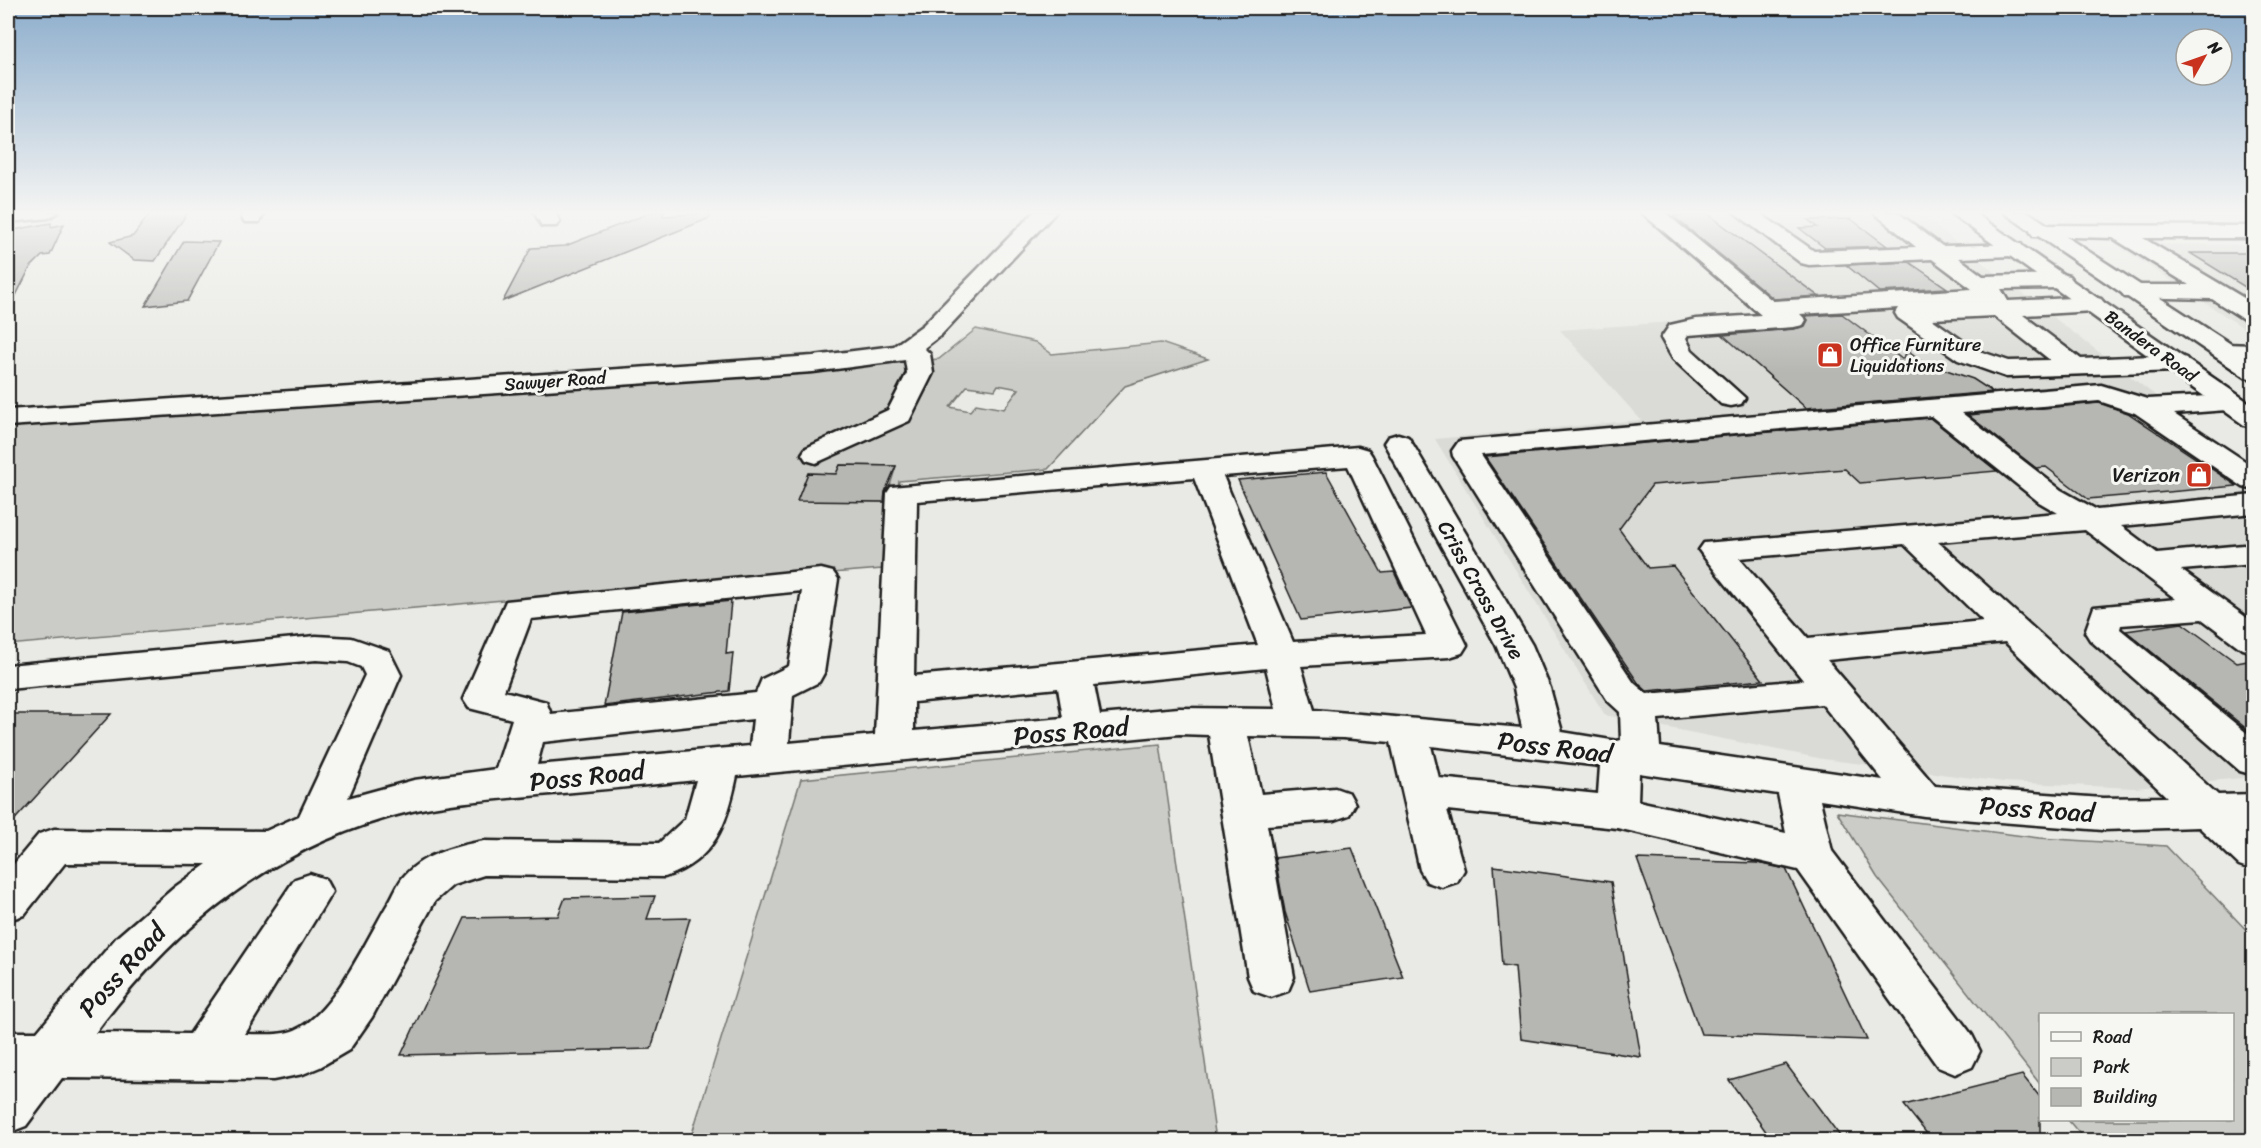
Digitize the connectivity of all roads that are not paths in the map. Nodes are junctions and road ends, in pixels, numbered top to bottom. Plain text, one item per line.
1 (994, 266) edge
2 (1715, 266) edge
3 (1953, 266) edge
4 (2038, 266) edge
5 (2093, 266) edge
6 (2174, 266) edge
7 (2061, 281) junction
8 (2133, 292) junction
9 (2216, 292) junction
10 (1990, 295) junction
11 (2093, 304) junction
12 (1906, 313) junction
13 (2253, 315) edge
14 (905, 350) junction
15 (2225, 352) junction
16 (2253, 353) edge
17 (2177, 363) junction
18 (2075, 367) junction
19 (2253, 371) edge
20 (1731, 398) dead end
21 (2242, 402) edge
22 (1936, 406) junction
23 (2145, 407) junction
24 (8, 418) edge
25 (2253, 419) edge
26 (1398, 443) dead end
27 (816, 454) dead end
28 (1205, 468) junction
29 (2253, 481) edge
30 (2253, 504) edge
31 (2092, 520) junction
32 (1912, 535) junction
33 (2253, 554) edge
34 (2151, 563) junction
35 (2210, 608) junction
36 (2013, 630) junction
37 (2253, 641) edge
38 (1799, 651) junction
39 (1280, 655) junction
40 (1074, 674) junction
41 (8, 677) edge
42 (1831, 690) junction
43 (895, 691) junction
44 (775, 704) junction
45 (1639, 708) junction
46 (1226, 722) junction
47 (1299, 723) junction
48 (528, 730) junction
49 (1084, 730) junction
50 (1407, 730) junction
51 (1545, 744) junction
52 (894, 747) junction
53 (1631, 756) junction
54 (768, 759) junction
55 (2253, 761) edge
56 (721, 762) junction
57 (1796, 782) junction
58 (512, 783) junction
59 (1422, 792) junction
60 (1924, 801) junction
61 (1335, 804) dead end
62 (2253, 810) edge
63 (1244, 811) junction
64 (1617, 812) junction
65 (2211, 812) junction
66 (315, 826) junction
67 (269, 849) junction
68 (2253, 853) edge
69 (1812, 856) junction
70 (1442, 870) dead end
71 (310, 892) dead end
72 (8, 902) edge
73 (1271, 977) dead end
74 (1955, 1051) dead end
75 (28, 1055) edge
76 (203, 1056) junction
77 (8, 1109) edge

1 - 14 street, Sawyer Road
2 - 10 street
3 - 10 street
4 - 7 street, Bandera Road
5 - 8 street, Bandera Road
6 - 9 street
7 - 10 street
7 - 11 street, Bandera Road
8 - 9 street
8 - 15 street, Bandera Road
9 - 13 street
10 - 11 street
10 - 12 street
10 - 18 street
11 - 17 street, Bandera Road
12 - 18 street
12 - 20 street
14 - 24 street, Sawyer Road
14 - 27 street
15 - 16 street
15 - 19 street, Bandera Road
17 - 18 street
17 - 21 street, Bandera Road
21 - 23 street
21 - 25 street, Bandera Road
22 - 23 street
22 - 31 street
22 - 45 street
23 - 29 street
26 - 51 street, Criss Cross Drive
28 - 39 street
28 - 39 street
28 - 43 street
30 - 31 street
31 - 32 street
31 - 34 street
32 - 36 street
32 - 38 street
33 - 34 street
34 - 35 street
35 - 37 street
35 - 55 street
36 - 38 street
36 - 65 street
38 - 42 street
39 - 40 street
39 - 47 street
40 - 43 street
40 - 49 street
41 - 66 street
42 - 45 street
42 - 60 street
43 - 52 street
44 - 48 street
44 - 48 street
44 - 54 street
45 - 53 street
46 - 47 street, Poss Road
46 - 49 street, Poss Road
46 - 63 street
47 - 50 street, Poss Road
48 - 58 street
49 - 52 street, Poss Road
50 - 51 street, Poss Road
50 - 59 street
51 - 53 street, Poss Road
52 - 54 street, Poss Road
53 - 57 street, Poss Road
53 - 64 street
54 - 56 street, Poss Road
56 - 58 street, Poss Road
56 - 76 street
57 - 60 street, Poss Road
57 - 69 street
58 - 66 street, Poss Road
59 - 64 street
59 - 70 street
60 - 65 street, Poss Road
61 - 63 street
62 - 65 street, Poss Road
63 - 73 street
64 - 69 street
65 - 68 street
66 - 67 street, Poss Road
67 - 72 street
67 - 75 street, Poss Road
69 - 74 street
71 - 76 street
75 - 76 street
75 - 77 street, Poss Road

